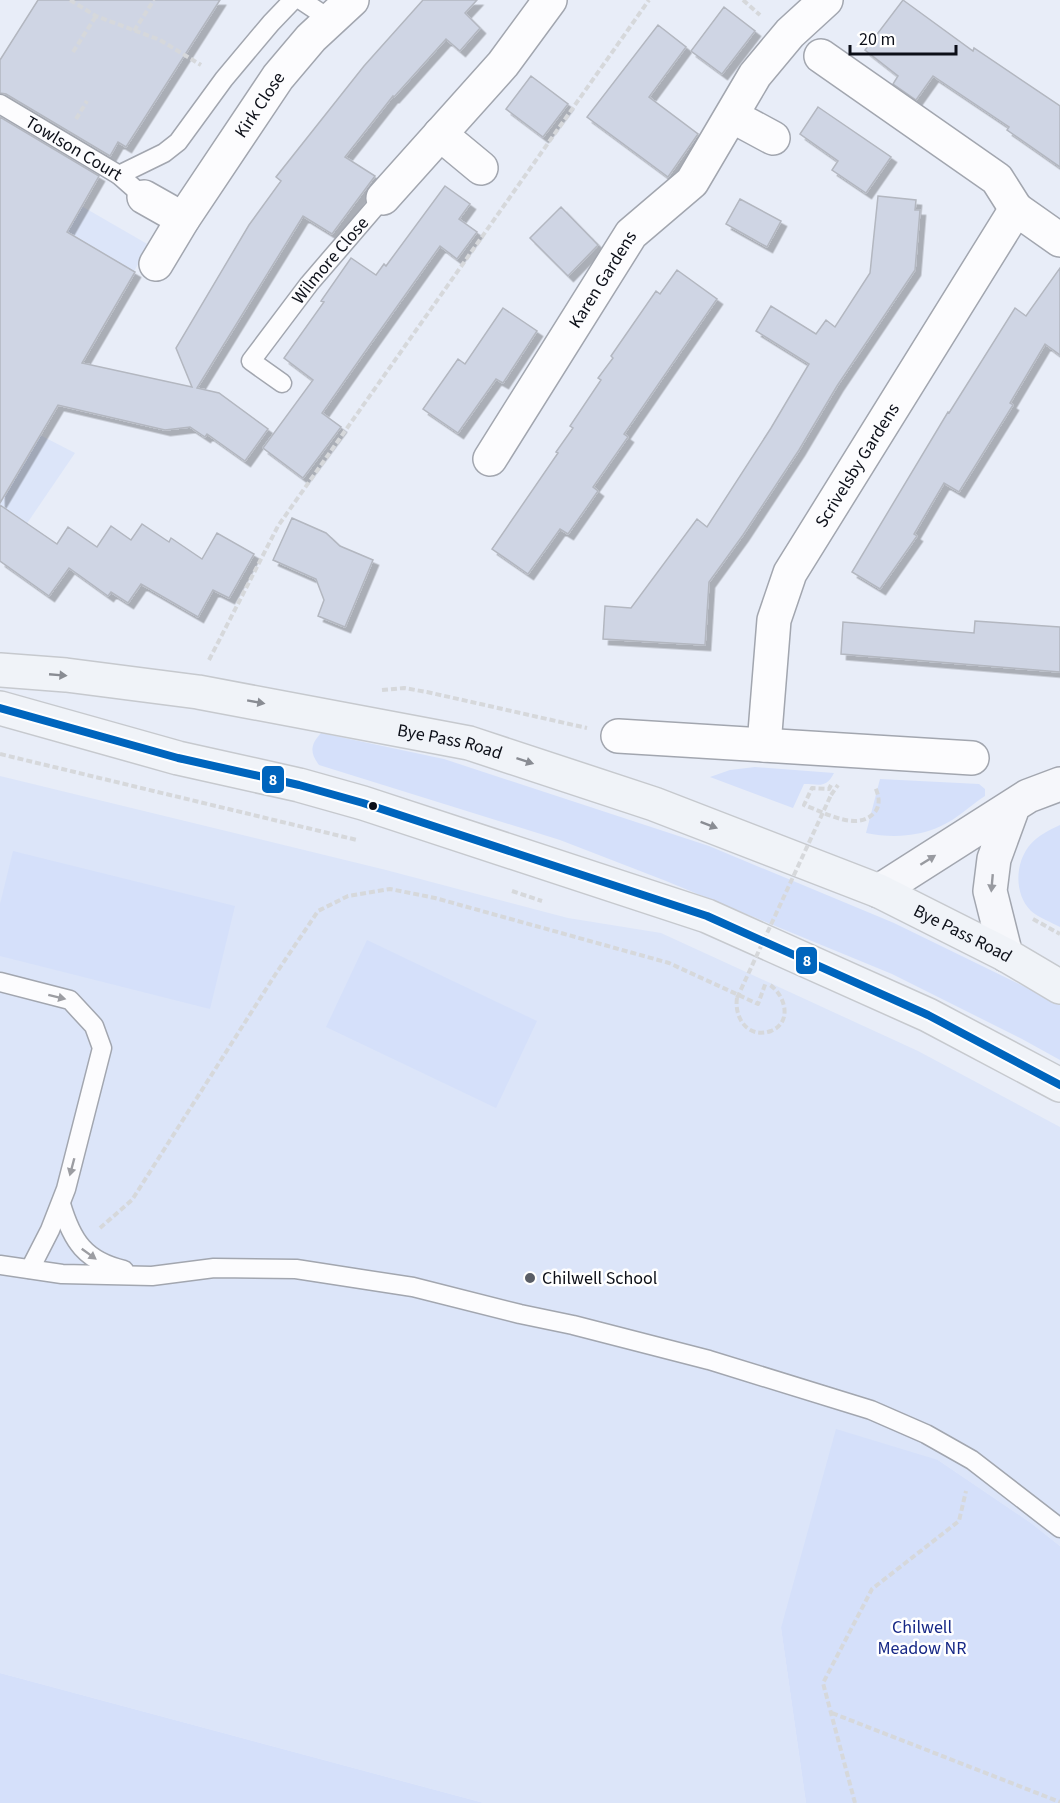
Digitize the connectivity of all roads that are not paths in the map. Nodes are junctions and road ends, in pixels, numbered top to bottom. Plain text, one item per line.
1 (293, 0) edge
2 (301, 0) edge
3 (550, 0) edge
4 (826, 0) edge
5 (341, 10) edge
6 (822, 56) dead end
7 (0, 104) edge
8 (732, 116) junction
9 (440, 134) junction
10 (772, 138) dead end
11 (480, 168) dead end
12 (119, 175) junction
13 (144, 197) joint
14 (383, 198) joint
15 (1017, 209) junction
16 (183, 219) junction
17 (1060, 240) edge
18 (156, 264) dead end
19 (282, 383) dead end
20 (490, 459) dead end
21 (0, 670) edge
22 (0, 708) edge
23 (618, 736) dead end
24 (764, 745) junction
25 (972, 758) dead end
26 (1060, 784) edge
27 (1014, 807) junction
28 (879, 891) junction
29 (1006, 955) junction
30 (0, 982) edge
31 (1060, 987) edge
32 (1060, 1085) edge
33 (61, 1204) junction
34 (0, 1265) edge
35 (30, 1269) junction
36 (152, 1276) junction
37 (1060, 1528) edge

1 - 12 lane
2 - 5 lane
3 - 9 street, Wilmore Close
4 - 8 street, Karen Gardens
5 - 16 street, Kirk Close
6 - 15 street
7 - 12 lane, Towlson Court
8 - 10 street
8 - 20 street, Karen Gardens
9 - 11 street
9 - 14 street, Wilmore Close
12 - 13 lane, Towlson Court
13 - 16 street
14 - 19 lane, Wilmore Close
15 - 17 street
15 - 24 street, Scrivelsby Gardens
16 - 18 street, Kirk Close
21 -> 28 main road, Bye Pass Road
22 - 32 main road
23 - 24 street
24 - 25 street
26 - 27 main road, Bye Pass Road
28 -> 27 main road, Bye Pass Road
27 -> 29 main road, Bye Pass Road
28 - 29 main road, Bye Pass Road
29 - 31 main road
30 -> 33 lane
33 - 35 lane
33 -> 36 lane
34 - 35 lane
35 - 36 lane
36 - 37 lane

